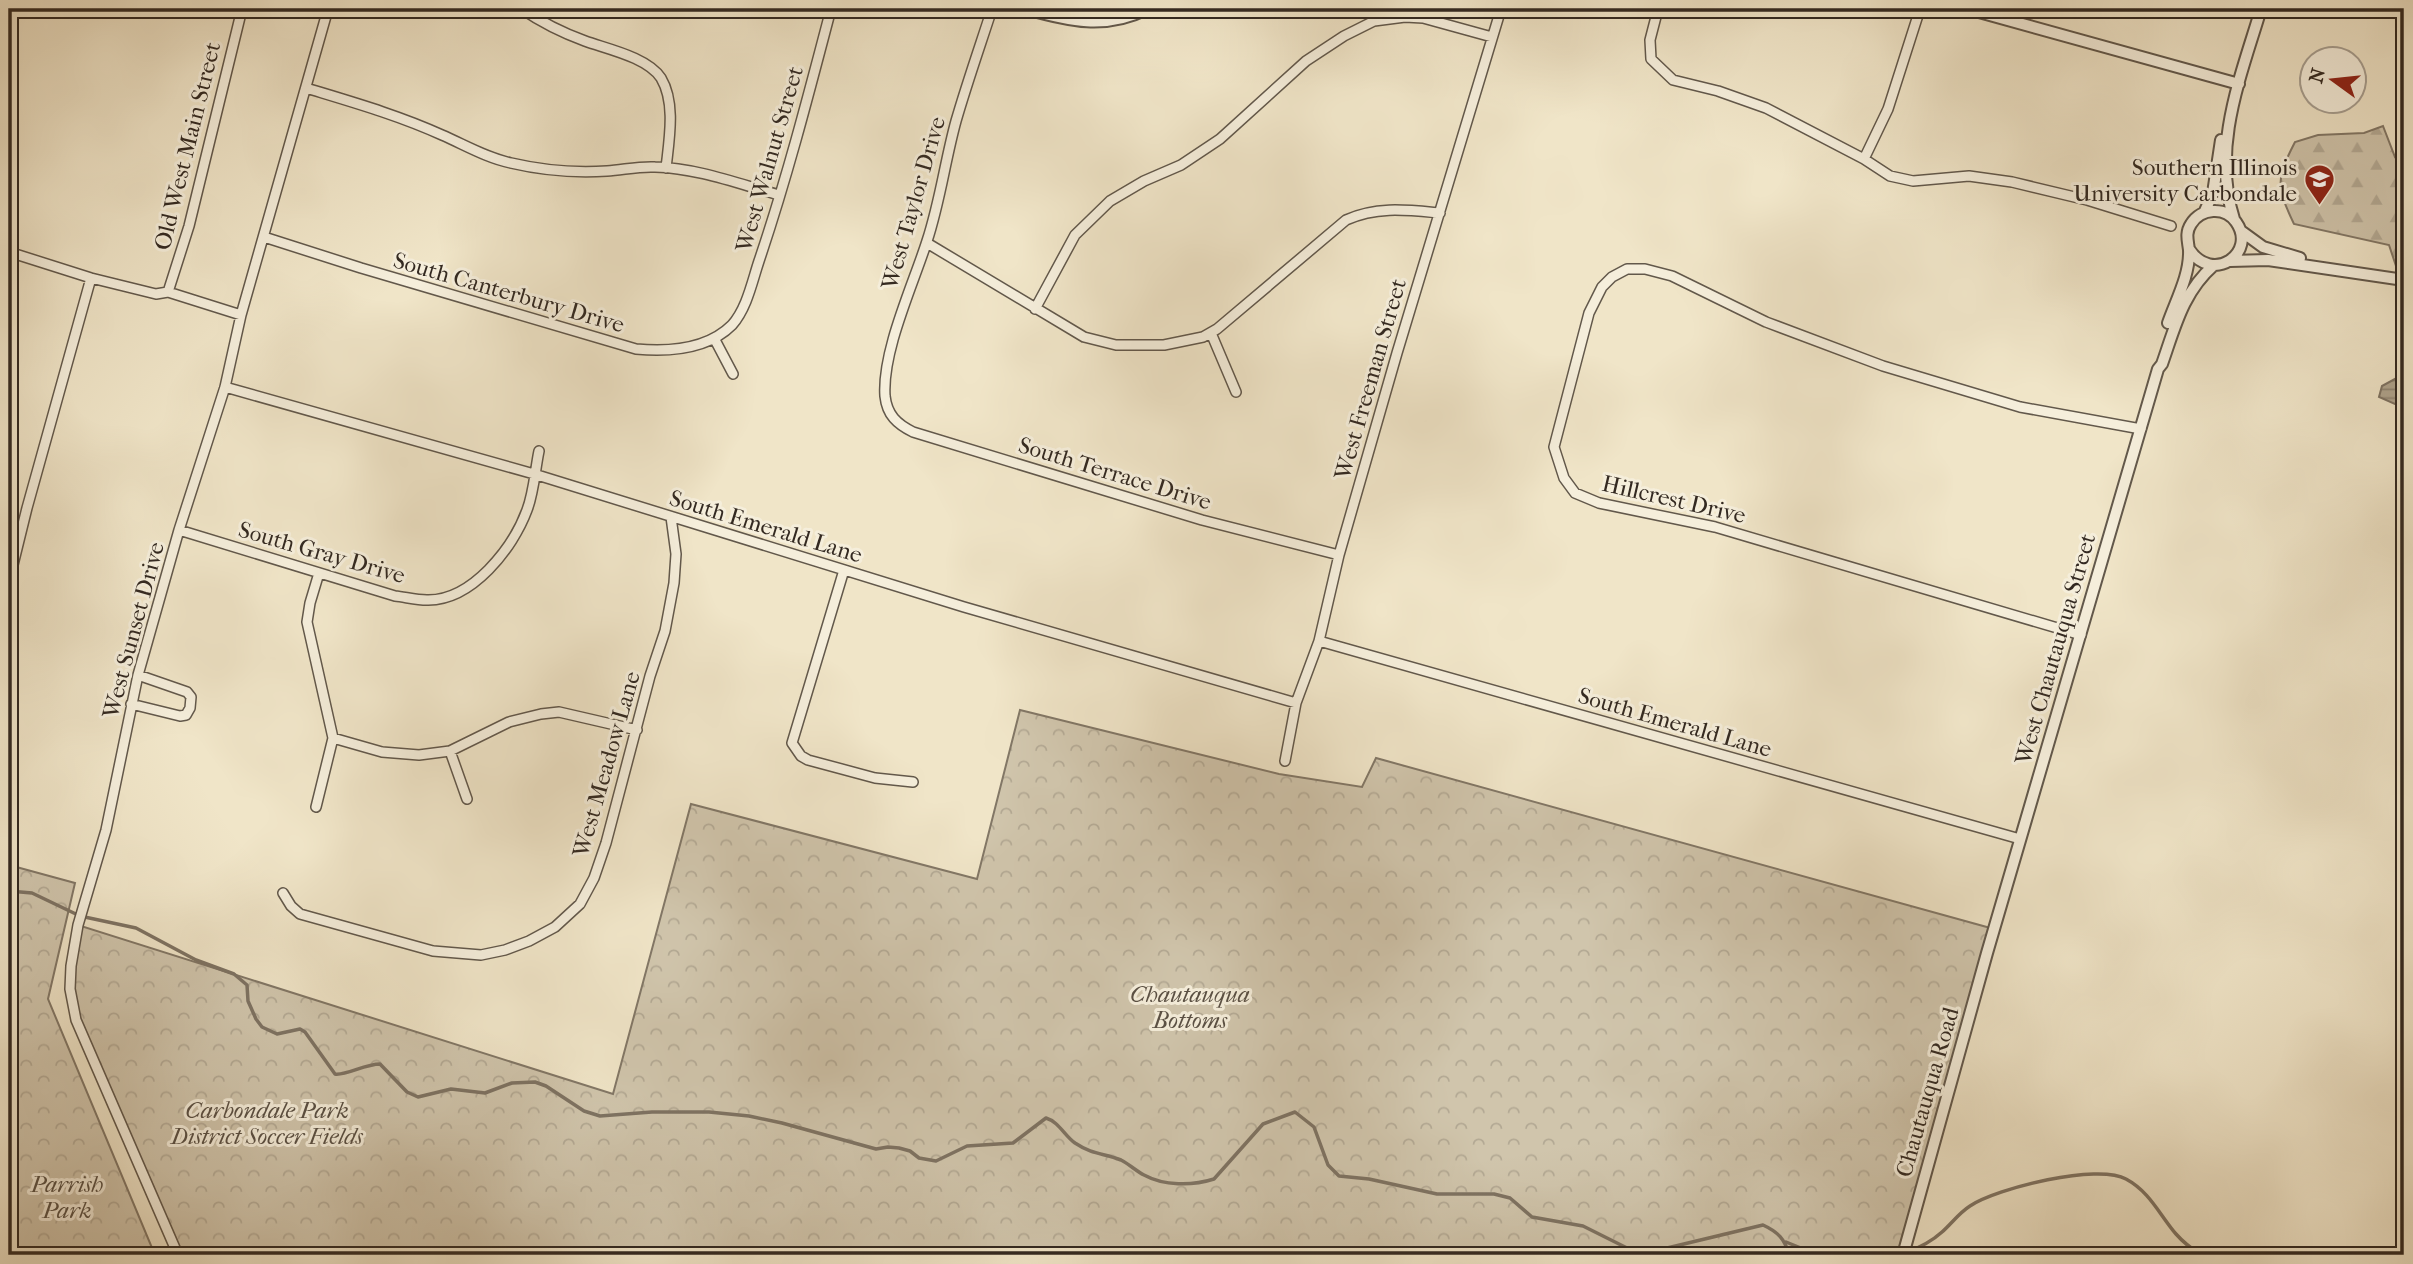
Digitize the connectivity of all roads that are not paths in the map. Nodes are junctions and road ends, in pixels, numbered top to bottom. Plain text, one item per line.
1 (242, 9) edge
2 (328, 9) edge
3 (522, 9) edge
4 (831, 9) edge
5 (992, 9) edge
6 (1026, 9) edge
7 (1147, 9) edge
8 (1501, 9) edge
9 (1658, 9) edge
10 (1920, 9) edge
11 (1968, 9) edge
12 (2261, 9) edge
13 (1492, 37) junction
14 (2239, 84) junction
15 (306, 88) junction
16 (2230, 116) junction
17 (1864, 159) junction
18 (666, 167) junction
19 (779, 195) junction
20 (1440, 213) junction
21 (2204, 213) junction
22 (2234, 219) junction
23 (2171, 226) dead end
24 (2241, 231) junction
25 (264, 237) junction
26 (927, 243) junction
27 (2189, 248) junction
28 (9, 252) edge
29 (2230, 261) junction
30 (2214, 265) junction
31 (2333, 268) junction
32 (91, 278) junction
33 (2404, 281) edge
34 (168, 292) junction
35 (1035, 309) junction
36 (241, 315) junction
37 (738, 317) joint
38 (1211, 333) junction
39 (714, 338) junction
40 (2158, 369) junction
41 (733, 374) dead end
42 (225, 387) junction
43 (1236, 392) dead end
44 (888, 411) joint
45 (2141, 429) junction
46 (539, 451) dead end
47 (534, 474) junction
48 (671, 517) junction
49 (179, 530) junction
50 (1339, 555) junction
51 (844, 570) junction
52 (319, 573) junction
53 (9, 581) edge
54 (2081, 635) junction
55 (1320, 641) junction
56 (138, 675) junction
57 (1296, 703) junction
58 (131, 704) junction
59 (637, 730) junction
60 (333, 738) junction
61 (450, 751) junction
62 (1285, 761) dead end
63 (913, 782) dead end
64 (467, 799) dead end
65 (316, 807) dead end
66 (2020, 839) junction
67 (282, 892) dead end
68 (1991, 940) joint
69 (178, 1255) edge
70 (1903, 1255) edge

1 - 34 street, Old West Main Street
2 - 15 street, West Sunset Drive
3 - 18 street
4 - 19 street, West Walnut Street
5 - 26 street, West Taylor Drive
6 - 7 street
8 - 13 street, West Freeman Street
9 - 17 street
10 - 17 street
11 - 14 street
12 - 14 street, West Chautauqua Street
13 - 20 street, West Freeman Street
13 - 35 street
14 - 16 street, West Chautauqua Street
15 - 18 street
15 - 25 street, West Sunset Drive
16 - 21 street, West Chautauqua Street
16 - 22 street, West Chautauqua Street
17 - 23 street
18 - 19 street
19 - 37 street, West Walnut Street
20 - 38 street
20 - 50 street, West Freeman Street
21 - 22 street
21 - 27 street, West Chautauqua Street
22 - 24 street, West Chautauqua Street
24 - 29 street
24 - 31 street
25 - 36 street, West Sunset Drive
25 - 39 street, South Canterbury Drive
26 - 35 street
26 - 44 street, West Taylor Drive
27 - 30 street
27 - 40 street, West Chautauqua Street
28 - 32 street
29 - 30 street
29 - 31 street
30 - 40 street, West Chautauqua Street
31 - 33 street
32 - 34 street
32 - 53 street
34 - 36 street
35 - 38 street
36 - 42 street, West Sunset Drive
37 - 39 street, South Canterbury Drive
38 - 43 street
39 - 41 street
40 - 45 street, West Chautauqua Street
42 - 47 street, South Emerald Lane
42 - 49 street, West Sunset Drive
44 - 50 street, South Terrace Drive
45 - 54 street, West Chautauqua Street
45 - 54 street, Hillcrest Drive
46 - 47 street
47 - 48 street, South Emerald Lane
47 - 52 street, South Gray Drive
48 - 51 street, South Emerald Lane
48 - 59 street, West Meadow Lane
49 - 52 street, South Gray Drive
49 - 56 street, West Sunset Drive
50 - 55 street, West Freeman Street
51 - 57 street, South Emerald Lane
51 - 63 street
52 - 60 street
54 - 66 street, West Chautauqua Street
55 - 57 street, West Freeman Street
55 - 66 street, South Emerald Lane
56 - 58 street, West Sunset Drive
56 - 58 street
57 - 62 street, West Freeman Street
58 - 69 street, West Sunset Drive
59 - 61 street
59 - 67 street, West Meadow Lane
60 - 61 street
60 - 65 street
61 - 64 street
66 - 68 street, West Chautauqua Street
68 - 70 street, Chautauqua Road

